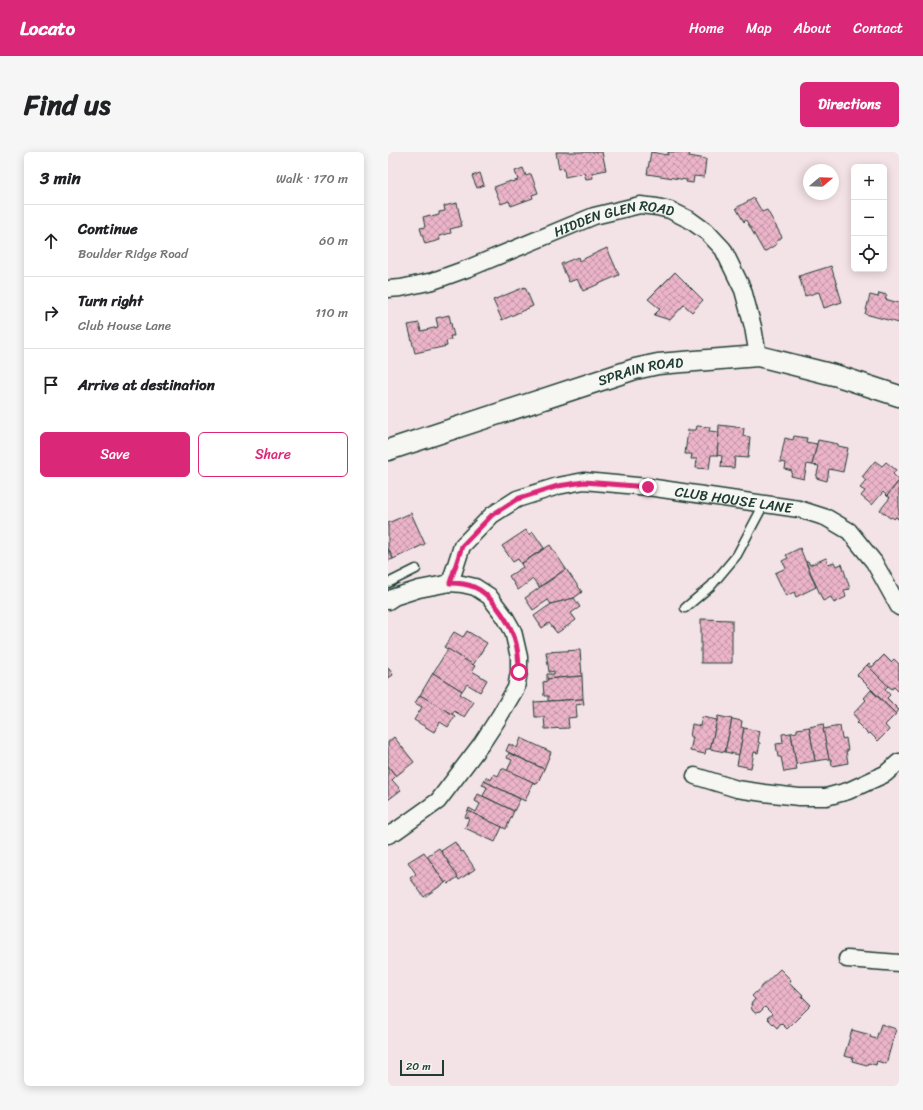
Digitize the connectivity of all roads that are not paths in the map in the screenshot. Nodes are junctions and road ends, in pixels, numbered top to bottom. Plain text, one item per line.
1 (388, 289) edge
2 (758, 356) junction
3 (899, 396) edge
4 (388, 450) edge
5 (764, 504) junction
6 (416, 569) dead end
7 (388, 583) edge
8 (450, 583) junction
9 (388, 601) edge
10 (899, 607) edge
11 (685, 608) dead end
12 (899, 762) edge
13 (695, 776) dead end
14 (388, 835) edge
15 (847, 959) dead end
16 (899, 963) edge

1 - 2 street, HIDDEN GLEN ROAD
2 - 3 street, SPRAIN ROAD
2 - 4 street, SPRAIN ROAD
5 - 8 street, CLUB HOUSE LANE
5 - 10 street, CLUB HOUSE LANE
5 - 11 lane
6 - 7 lane
8 - 9 street
8 - 14 street
12 - 13 street
15 - 16 street

